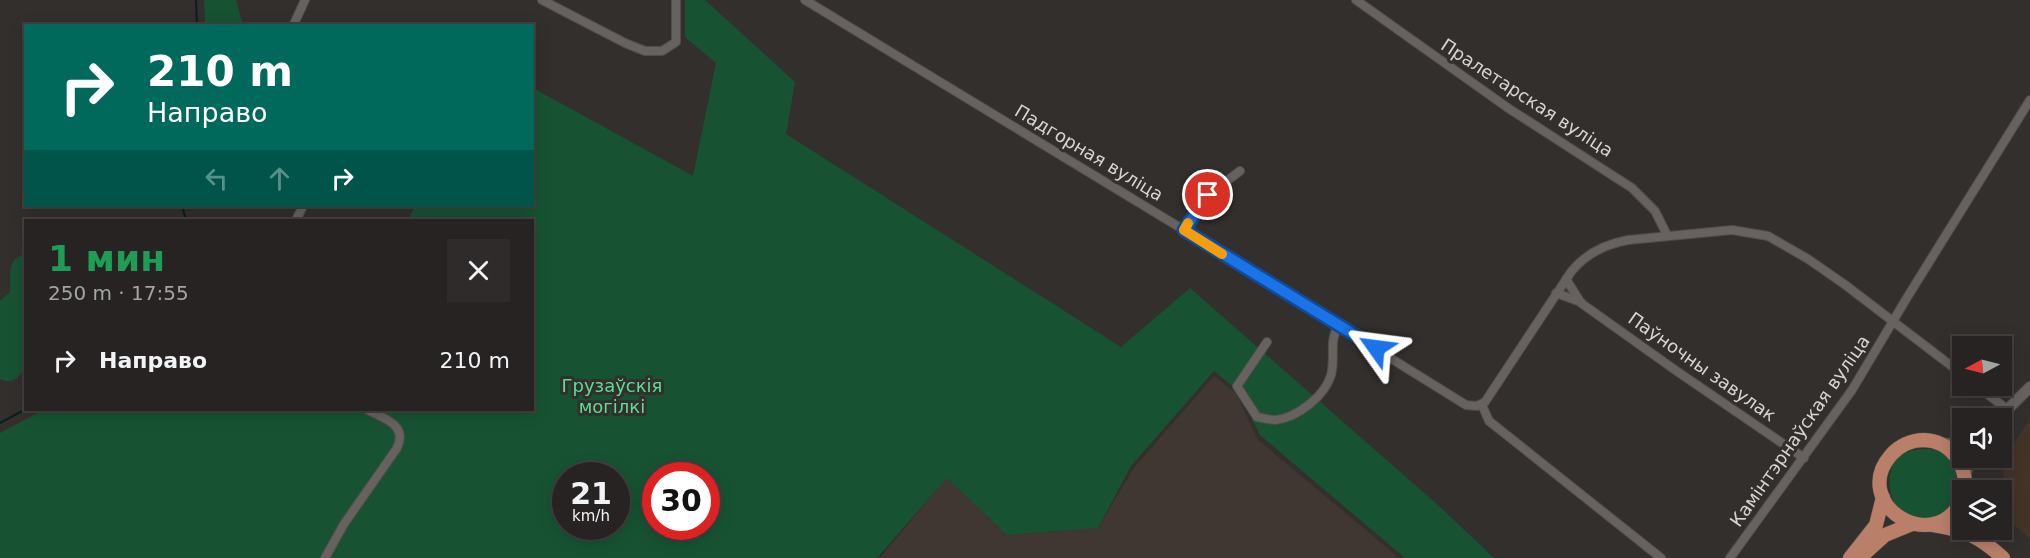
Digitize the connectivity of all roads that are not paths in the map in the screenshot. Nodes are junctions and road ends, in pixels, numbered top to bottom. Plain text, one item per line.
1 (305, 0) edge
2 (542, 0) edge
3 (676, 0) edge
4 (805, 0) edge
5 (1356, 0) edge
6 (294, 24) edge
7 (2030, 99) edge
8 (1240, 171) dead end
9 (1184, 230) junction
10 (1667, 235) junction
11 (1566, 279) junction
12 (1558, 290) junction
13 (1581, 303) junction
14 (1895, 321) junction
15 (1339, 325) junction
16 (1267, 342) dead end
17 (1952, 366) edge
18 (2030, 387) edge
19 (1990, 396) edge
20 (1482, 405) junction
21 (2005, 408) edge
22 (2010, 408) edge
23 (370, 411) edge
24 (1952, 443) edge
25 (1940, 444) junction
26 (1804, 458) junction
27 (1963, 480) edge
28 (1883, 497) junction
29 (1952, 515) edge
30 (1912, 525) junction
31 (1933, 525) junction
32 (1993, 540) edge
33 (325, 558) edge
34 (1660, 558) edge
35 (1730, 558) edge
36 (1850, 558) edge
37 (1860, 558) edge
38 (2003, 558) edge
39 (2012, 558) edge

1 - 6 street
2 - 3 street
4 - 9 street, Падгорная вуліца
5 - 10 street, Пралетарская вуліца
7 - 14 street, Камінтэрнаўская вуліца
8 - 9 street
9 - 15 street, Падгорная вуліца
10 - 11 street
10 - 14 street
11 - 12 street
11 - 13 street, Паўночны завулак
12 - 13 street, Паўночны завулак
12 - 20 street
13 - 26 street, Паўночны завулак
14 - 17 street
14 - 26 street, Камінтэрнаўская вуліца
15 - 16 street
15 - 20 street, Падгорная вуліца
18 - 22 street
19 - 21 street
20 - 34 street
23 - 33 street
24 - 25 street
25 - 27 main road
25 - 28 main road
26 - 35 street, Камінтэрнаўская вуліца
28 - 30 main road
28 - 36 main road
29 - 31 main road
30 - 31 main road
30 - 37 main road
31 - 38 main road
32 - 39 main road

